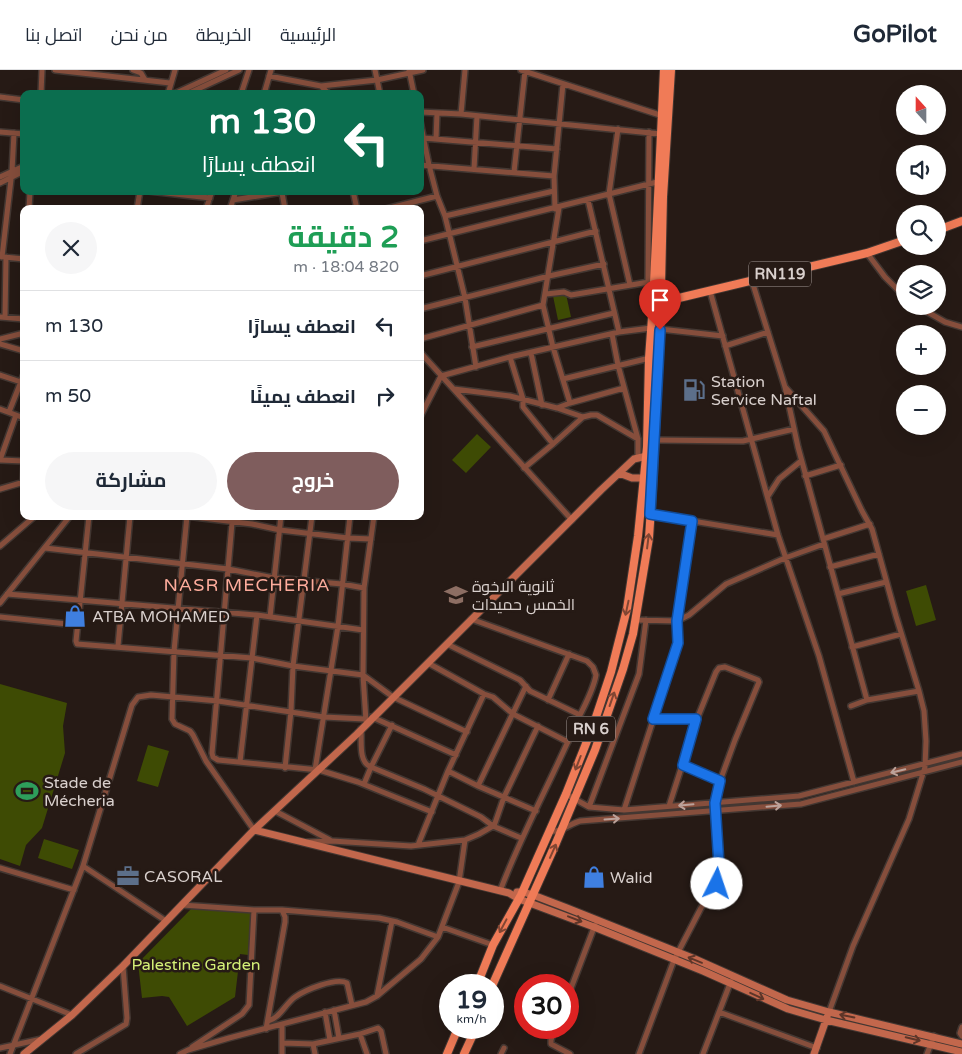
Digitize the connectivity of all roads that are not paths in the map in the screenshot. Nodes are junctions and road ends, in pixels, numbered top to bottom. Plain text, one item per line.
1 (42, 70) edge
2 (55, 70) edge
3 (133, 70) edge
4 (175, 70) edge
5 (226, 70) edge
6 (238, 70) edge
7 (248, 70) edge
8 (375, 70) edge
9 (423, 70) edge
10 (465, 70) edge
11 (664, 70) edge
12 (671, 70) edge
13 (72, 71) edge
14 (523, 71) edge
15 (409, 72) edge
16 (270, 73) edge
17 (145, 80) junction
18 (377, 80) junction
19 (170, 83) junction
20 (563, 84) junction
21 (321, 86) junction
22 (41, 90) edge
23 (169, 90) edge
24 (183, 90) edge
25 (196, 90) edge
26 (242, 90) edge
27 (265, 90) edge
28 (325, 90) edge
29 (379, 90) edge
30 (413, 90) edge
31 (0, 97) edge
32 (20, 100) edge
33 (424, 112) edge
34 (437, 113) junction
35 (461, 114) junction
36 (477, 116) junction
37 (665, 117) junction
38 (519, 120) junction
39 (559, 124) junction
40 (618, 129) junction
41 (0, 132) edge
42 (649, 132) junction
43 (14, 133) junction
44 (20, 134) edge
45 (661, 134) junction
46 (424, 138) edge
47 (436, 139) junction
48 (424, 142) edge
49 (476, 143) junction
50 (516, 146) junction
51 (556, 148) junction
52 (424, 165) edge
53 (429, 165) junction
54 (20, 168) edge
55 (474, 169) junction
56 (12, 171) junction
57 (514, 172) junction
58 (20, 174) edge
59 (554, 176) junction
60 (0, 177) edge
61 (11, 177) junction
62 (661, 181) junction
63 (0, 183) edge
64 (647, 184) junction
65 (554, 191) junction
66 (609, 194) junction
67 (184, 195) edge
68 (211, 195) edge
69 (235, 195) edge
70 (268, 195) edge
71 (437, 196) junction
72 (210, 198) junction
73 (233, 200) junction
74 (588, 200) junction
75 (207, 205) edge
76 (231, 205) edge
77 (402, 205) edge
78 (557, 208) junction
79 (647, 211) junction
80 (657, 211) junction
81 (445, 216) junction
82 (962, 221) edge
83 (946, 227) edge
84 (596, 231) junction
85 (450, 233) junction
86 (424, 240) edge
87 (552, 243) junction
88 (896, 243) edge
89 (867, 253) junction
90 (3, 257) edge
91 (20, 259) edge
92 (604, 264) junction
93 (457, 267) junction
94 (424, 275) edge
95 (548, 276) junction
96 (651, 281) junction
97 (752, 281) junction
98 (630, 285) junction
99 (896, 288) edge
100 (610, 289) junction
101 (710, 291) junction
102 (546, 294) junction
103 (465, 298) junction
104 (657, 303) junction
105 (543, 305) junction
106 (424, 308) edge
107 (614, 312) junction
108 (932, 315) edge
109 (3, 317) edge
110 (20, 319) edge
111 (469, 324) junction
112 (548, 327) junction
113 (962, 327) edge
114 (651, 328) junction
115 (660, 330) junction
116 (619, 332) junction
117 (768, 332) junction
118 (20, 334) edge
119 (612, 334) junction
120 (723, 336) junction
121 (424, 337) edge
122 (0, 340) edge
123 (0, 344) edge
124 (726, 346) junction
125 (472, 347) junction
126 (553, 347) junction
127 (20, 350) edge
128 (531, 353) junction
129 (424, 356) edge
130 (658, 356) junction
131 (510, 357) junction
132 (649, 358) junction
133 (618, 366) junction
134 (476, 367) junction
135 (0, 376) edge
136 (442, 376) junction
137 (563, 379) junction
138 (20, 382) edge
139 (20, 387) edge
140 (785, 387) junction
141 (624, 388) junction
142 (454, 389) junction
143 (522, 399) junction
144 (570, 403) junction
145 (542, 405) junction
146 (557, 408) junction
147 (0, 409) edge
148 (424, 410) edge
149 (9, 412) junction
150 (16, 415) junction
151 (20, 416) edge
152 (583, 417) junction
153 (794, 429) junction
154 (638, 440) junction
155 (655, 440) junction
156 (753, 440) junction
157 (553, 444) junction
158 (2, 445) edge
159 (654, 455) junction
160 (642, 456) junction
161 (0, 460) edge
162 (20, 461) edge
163 (801, 461) junction
164 (841, 465) junction
165 (524, 468) junction
166 (619, 473) junction
167 (805, 476) junction
168 (653, 478) junction
169 (643, 479) junction
170 (20, 483) edge
171 (0, 489) edge
172 (768, 496) junction
173 (650, 514) junction
174 (30, 520) edge
175 (67, 520) edge
176 (89, 520) edge
177 (130, 520) edge
178 (187, 520) edge
179 (217, 520) edge
180 (281, 520) edge
181 (311, 520) edge
182 (350, 520) edge
183 (373, 520) edge
184 (572, 520) junction
185 (692, 521) junction
186 (232, 522) junction
187 (870, 524) junction
188 (280, 530) junction
189 (309, 533) junction
190 (778, 535) junction
191 (348, 538) junction
192 (371, 539) junction
193 (823, 541) junction
194 (0, 546) edge
195 (44, 548) junction
196 (85, 552) junction
197 (879, 554) junction
198 (126, 557) junction
199 (785, 558) junction
200 (182, 564) junction
201 (830, 567) junction
202 (228, 570) junction
203 (274, 578) junction
204 (303, 580) junction
205 (886, 582) junction
206 (342, 584) junction
207 (364, 588) junction
208 (7, 594) junction
209 (838, 594) junction
210 (80, 601) junction
211 (0, 603) edge
212 (122, 604) junction
213 (178, 608) junction
214 (225, 613) junction
215 (257, 615) junction
216 (0, 617) edge
217 (270, 617) junction
218 (471, 619) junction
219 (635, 620) junction
220 (646, 620) junction
221 (677, 621) junction
222 (298, 622) junction
223 (77, 626) junction
224 (338, 626) junction
225 (363, 630) junction
226 (901, 634) junction
227 (447, 644) junction
228 (118, 646) junction
229 (852, 647) junction
230 (174, 651) junction
231 (569, 654) junction
232 (220, 655) junction
233 (252, 658) junction
234 (428, 663) junction
235 (293, 666) junction
236 (331, 672) junction
237 (363, 675) junction
238 (526, 686) junction
239 (918, 691) junction
240 (484, 694) junction
241 (172, 696) junction
242 (392, 697) junction
243 (548, 700) junction
244 (867, 700) junction
245 (218, 701) junction
246 (247, 705) junction
247 (851, 706) dead end
248 (291, 711) junction
249 (513, 714) junction
250 (580, 715) junction
251 (324, 717) junction
252 (653, 719) junction
253 (696, 719) junction
254 (366, 722) junction
255 (392, 725) junction
256 (538, 726) junction
257 (467, 732) junction
258 (568, 742) junction
259 (962, 754) edge
260 (456, 755) junction
261 (240, 762) junction
262 (962, 762) edge
263 (926, 763) junction
264 (683, 765) junction
265 (371, 767) junction
266 (285, 768) junction
267 (317, 770) junction
268 (448, 771) junction
269 (924, 772) junction
270 (720, 781) junction
271 (854, 782) junction
272 (364, 784) junction
273 (478, 786) junction
274 (566, 794) junction
275 (438, 797) junction
276 (504, 797) junction
277 (575, 799) junction
278 (715, 803) junction
279 (669, 806) junction
280 (589, 807) junction
281 (624, 810) junction
282 (275, 811) junction
283 (536, 811) junction
284 (715, 811) junction
285 (432, 812) junction
286 (494, 826) junction
287 (254, 830) junction
288 (562, 830) junction
289 (549, 831) junction
290 (521, 838) junction
291 (332, 840) junction
292 (466, 840) junction
293 (301, 842) junction
294 (418, 845) junction
295 (83, 866) junction
296 (0, 868) edge
297 (459, 882) junction
298 (74, 890) junction
299 (500, 891) junction
300 (521, 895) junction
301 (531, 898) junction
302 (182, 905) junction
303 (254, 910) junction
304 (282, 910) junction
305 (166, 921) junction
306 (392, 921) junction
307 (595, 923) junction
308 (442, 927) junction
309 (438, 937) junction
310 (493, 946) junction
311 (675, 956) junction
312 (123, 966) junction
313 (484, 967) junction
314 (498, 973) joint
315 (482, 974) edge
316 (576, 974) edge
317 (733, 976) junction
318 (730, 984) junction
319 (0, 986) edge
320 (377, 996) junction
321 (31, 999) junction
322 (352, 1005) junction
323 (334, 1010) junction
324 (325, 1012) junction
325 (719, 1012) junction
326 (829, 1012) junction
327 (72, 1015) junction
328 (268, 1020) junction
329 (826, 1020) junction
330 (282, 1025) junction
331 (962, 1028) edge
332 (266, 1029) junction
333 (360, 1034) junction
334 (962, 1036) edge
335 (339, 1038) junction
336 (42, 1039) junction
337 (453, 1039) edge
338 (471, 1039) edge
339 (552, 1039) edge
340 (330, 1040) junction
341 (932, 1040) junction
342 (283, 1043) junction
343 (313, 1044) junction
344 (962, 1044) edge
345 (13, 1046) junction
346 (365, 1047) junction
347 (0, 1048) edge
348 (504, 1048) dead end
349 (188, 1050) junction
350 (816, 1051) edge
351 (962, 1052) edge
352 (562, 1053) edge
353 (10, 1054) edge
354 (24, 1054) edge
355 (76, 1054) edge
356 (180, 1054) edge
357 (282, 1054) edge
358 (314, 1054) edge
359 (367, 1054) edge
360 (372, 1054) edge
361 (386, 1054) edge
362 (447, 1054) edge
363 (464, 1054) edge
364 (501, 1054) edge
365 (570, 1054) edge
366 (639, 1054) edge
367 (703, 1054) edge
368 (926, 1054) edge

1 - 22 street
2 - 13 street
3 - 17 street
4 - 19 street
5 - 24 street
6 - 25 street
7 - 26 street
8 - 18 street
9 - 15 street
10 - 35 street
11 - 37 main road, RN 6
12 - 37 main road, RN 6
13 - 17 street
14 - 20 street
14 - 38 street
15 - 18 street
15 - 30 street
16 - 21 street
16 - 27 street
17 - 19 street
18 - 21 street
18 - 29 street
19 - 23 street
20 - 37 street
20 - 39 street
21 - 28 street
31 - 32 street
33 - 34 street
34 - 35 street
34 - 47 street
35 - 36 street
36 - 38 street
36 - 49 street
37 - 45 main road, RN 6
37 - 62 main road, RN 6
38 - 39 street
38 - 50 street
39 - 40 street
39 - 51 street
40 - 42 street
40 - 66 street
41 - 43 street
42 - 45 street
42 - 64 street
43 - 44 street
43 - 56 street
45 - 62 main road, RN 6
46 - 47 street
47 - 49 street
48 - 53 street
49 - 50 street
49 - 55 street
50 - 51 street
50 - 57 street
51 - 59 street
52 - 53 street
53 - 55 street
53 - 71 street
54 - 56 street
55 - 57 street
56 - 60 street
56 - 61 street
57 - 59 street
58 - 61 street
59 - 65 street
61 - 63 street
61 - 90 street
62 - 64 street
62 - 80 main road, RN 6
62 - 104 main road, RN 6
64 - 66 street
64 - 79 street
65 - 78 street
65 - 81 street
66 - 74 street
66 - 98 street
67 - 72 street
68 - 72 street
69 - 73 street
70 - 73 street
71 - 77 street
71 - 81 street
72 - 75 street
73 - 76 street
74 - 78 street
74 - 84 street
78 - 85 street
78 - 87 street
79 - 80 street
79 - 96 street
80 - 96 main road, RN 6
81 - 85 street
82 - 83 main road
84 - 87 street
84 - 92 street
85 - 86 street
85 - 93 street
87 - 93 street
87 - 95 street
88 - 89 main road, RN119
89 - 97 main road, RN119
89 - 99 street
90 - 91 street
90 - 109 street
92 - 95 street
92 - 100 street
93 - 94 street
93 - 103 street
95 - 102 street
95 - 103 street
96 - 98 street
96 - 104 main road, RN 6
97 - 101 main road, RN119
97 - 117 street
98 - 100 street
100 - 102 street
100 - 107 street
101 - 104 main road, RN119
101 - 120 street
102 - 105 street
103 - 106 street
103 - 111 street
104 - 114 main road, RN 6
104 - 115 main road, RN 6
105 - 111 street
105 - 112 street
107 - 112 street
107 - 116 street
108 - 113 street
109 - 110 street
111 - 121 street
111 - 125 street
112 - 125 street
112 - 126 street
114 - 115 street
114 - 116 street
114 - 132 main road, RN 6
115 - 120 street
115 - 130 main road, RN 6
116 - 119 street
117 - 124 street
117 - 140 street
118 - 122 street
119 - 126 street
119 - 133 street
120 - 124 street
123 - 127 street
124 - 156 street
125 - 134 street
126 - 128 street
126 - 137 street
128 - 131 street
128 - 145 street
129 - 136 street
130 - 132 street
130 - 155 main road, RN 6
131 - 134 street
131 - 143 street
132 - 133 street
132 - 160 main road, RN 6
133 - 137 street
133 - 141 street
134 - 136 street
135 - 138 street
136 - 142 street
136 - 148 street
137 - 144 street
139 - 149 street
140 - 153 street
140 - 164 street
141 - 144 street
141 - 154 street
142 - 143 street
142 - 165 street
143 - 145 street
143 - 157 street
144 - 146 street
145 - 146 street
146 - 152 street
147 - 149 street
149 - 150 street
150 - 151 street
150 - 158 street
152 - 154 street
152 - 157 street
153 - 156 street
153 - 163 street
154 - 160 street
155 - 156 street
155 - 159 main road, RN 6
156 - 172 street
157 - 165 street
158 - 161 street
159 - 160 main road
159 - 168 main road, RN 6
160 - 166 main road
160 - 169 main road, RN 6
161 - 162 street
163 - 167 street
163 - 172 street
164 - 167 street
164 - 187 street
165 - 184 street
166 - 169 main road
166 - 184 main road
167 - 193 street
168 - 169 main road
168 - 173 main road, RN 6
169 -> 274 main road, RN 6
170 - 171 street
172 - 190 street
173 - 185 street
219 -> 173 main road, RN 6
174 - 194 street
175 - 195 street
176 - 196 street
177 - 198 street
178 - 200 street
179 - 186 street
180 - 188 street
181 - 189 street
182 - 191 street
183 - 192 street
184 - 218 main road
185 - 190 street
185 - 221 street
186 - 188 street
186 - 202 street
187 - 193 street
187 - 197 street
188 - 189 street
188 - 203 street
189 - 191 street
189 - 204 street
190 - 199 street
191 - 192 street
191 - 206 street
192 - 207 street
193 - 199 street
193 - 201 street
195 - 196 street
195 - 208 street
196 - 198 street
196 - 210 street
197 - 201 street
197 - 205 street
198 - 200 street
198 - 212 street
199 - 221 street
199 - 271 street
200 - 202 street
200 - 213 street
201 - 209 street
202 - 203 street
202 - 214 street
203 - 204 street
203 - 217 street
204 - 206 street
204 - 222 street
205 - 209 street
205 - 226 street
206 - 207 street
206 - 224 street
207 - 225 street
208 - 210 street
208 - 211 street
209 - 229 street
210 - 212 street
210 - 223 street
212 - 213 street
212 - 228 street
213 - 214 street
213 - 230 street
214 - 215 street
214 - 232 street
215 - 217 street
215 - 233 street
216 - 223 street
217 - 222 street
218 - 227 main road
218 - 231 street
219 - 220 street
277 -> 219 main road, RN 6
220 - 221 street
220 - 280 street
221 - 252 street
222 - 224 street
222 - 235 street
223 - 228 street
224 - 225 street
224 - 236 street
225 - 237 street
226 - 229 street
226 - 239 street
227 - 234 main road
227 - 238 street
228 - 230 street
229 - 244 street
230 - 232 street
230 - 241 street
231 - 243 street
231 - 250 street
232 - 233 street
232 - 245 street
233 - 235 street
233 - 246 street
234 - 240 street
234 - 242 main road
235 - 236 street
235 - 248 street
236 - 237 street
236 - 251 street
237 - 242 street
237 - 254 street
238 - 243 street
238 - 249 street
239 - 244 street
239 - 263 street
240 - 249 street
240 - 257 street
241 - 245 street
241 - 287 street
241 - 295 street
242 - 254 main road
242 - 257 street
243 - 250 street
244 - 247 street
245 - 246 street
245 - 261 street
246 - 248 street
246 - 261 street
248 - 251 street
248 - 266 street
249 - 256 street
249 - 273 street
250 - 258 street
251 - 254 street
251 - 267 street
252 - 253 street
252 - 281 street
253 - 264 street
253 - 270 street
254 - 255 street
254 - 265 street
254 - 267 main road
255 - 260 street
255 - 265 street
256 - 258 street
256 - 276 street
257 - 260 street
258 - 283 street
259 - 263 street
260 - 268 street
261 - 266 street
262 - 269 street
263 - 269 street
263 -> 271 street
264 - 270 street
264 - 279 street
265 - 272 street
265 - 275 street
266 - 267 street
267 - 272 street
267 - 282 main road
268 - 273 street
268 - 275 street
284 -> 269 street
269 - 326 street
270 - 278 street
271 - 278 street
272 - 285 street
273 - 276 street
274 - 277 street
274 - 289 main road, RN 6
275 - 285 street
275 - 286 street
276 - 283 street
276 - 286 street
277 - 280 street
277 - 288 main road, RN 6
278 -> 279 street
278 - 284 street
279 - 281 street
280 - 281 street
282 - 287 main road
282 - 291 street
283 - 290 street
288 -> 284 street
284 - 311 street
285 - 294 street
286 - 290 street
286 - 292 street
287 - 293 main road
287 - 302 main road
288 - 289 street
301 -> 288 main road, RN 6
289 - 300 main road, RN 6
290 - 299 street
291 - 293 street
291 - 294 street
292 - 294 street
292 - 297 street
293 - 297 main road
295 - 298 street
295 - 305 street
296 - 298 street
297 - 299 main road
297 - 308 street
298 - 321 street
299 - 300 main road
300 - 301 main road
300 -> 310 main road, RN 6
301 - 307 main road
301 - 314 main road, RN 6
302 - 303 street
302 - 305 main road
303 - 304 street
303 - 349 street
304 - 306 street
304 - 328 street
305 - 312 main road
306 - 309 street
306 - 320 street
307 - 311 main road
307 - 316 street
308 - 309 street
308 - 310 street
309 - 320 street
310 - 313 main road, RN 6
317 -> 311 main road
311 - 318 main road
311 - 366 street
312 - 327 main road
312 - 355 street
313 - 314 main road
313 - 315 main road, RN 6
317 - 318 street
317 - 326 main road
318 - 325 street
318 -> 329 main road
319 - 321 street
320 - 322 street
321 - 327 street
321 - 345 street
322 - 323 street
322 - 328 street
323 - 324 street
323 - 335 street
324 - 330 street
324 - 340 street
325 - 350 street
325 - 367 street
326 - 329 main road
341 -> 326 main road
327 - 336 main road
328 - 332 street
329 -> 341 main road
329 - 350 main road
330 - 332 street
330 - 342 street
331 - 334 street
332 - 349 street
333 - 335 street
333 - 346 street
333 - 361 street
335 - 340 street
336 - 345 street
336 - 354 main road
337 - 362 main road
338 - 363 main road
339 - 352 street
340 - 343 street
341 - 344 main road
341 - 351 main road
341 - 368 street
342 - 343 street
342 - 357 street
343 - 358 street
345 - 347 street
345 - 353 street
346 - 359 street
346 - 360 street
348 - 364 street
349 - 356 street
352 - 365 street

